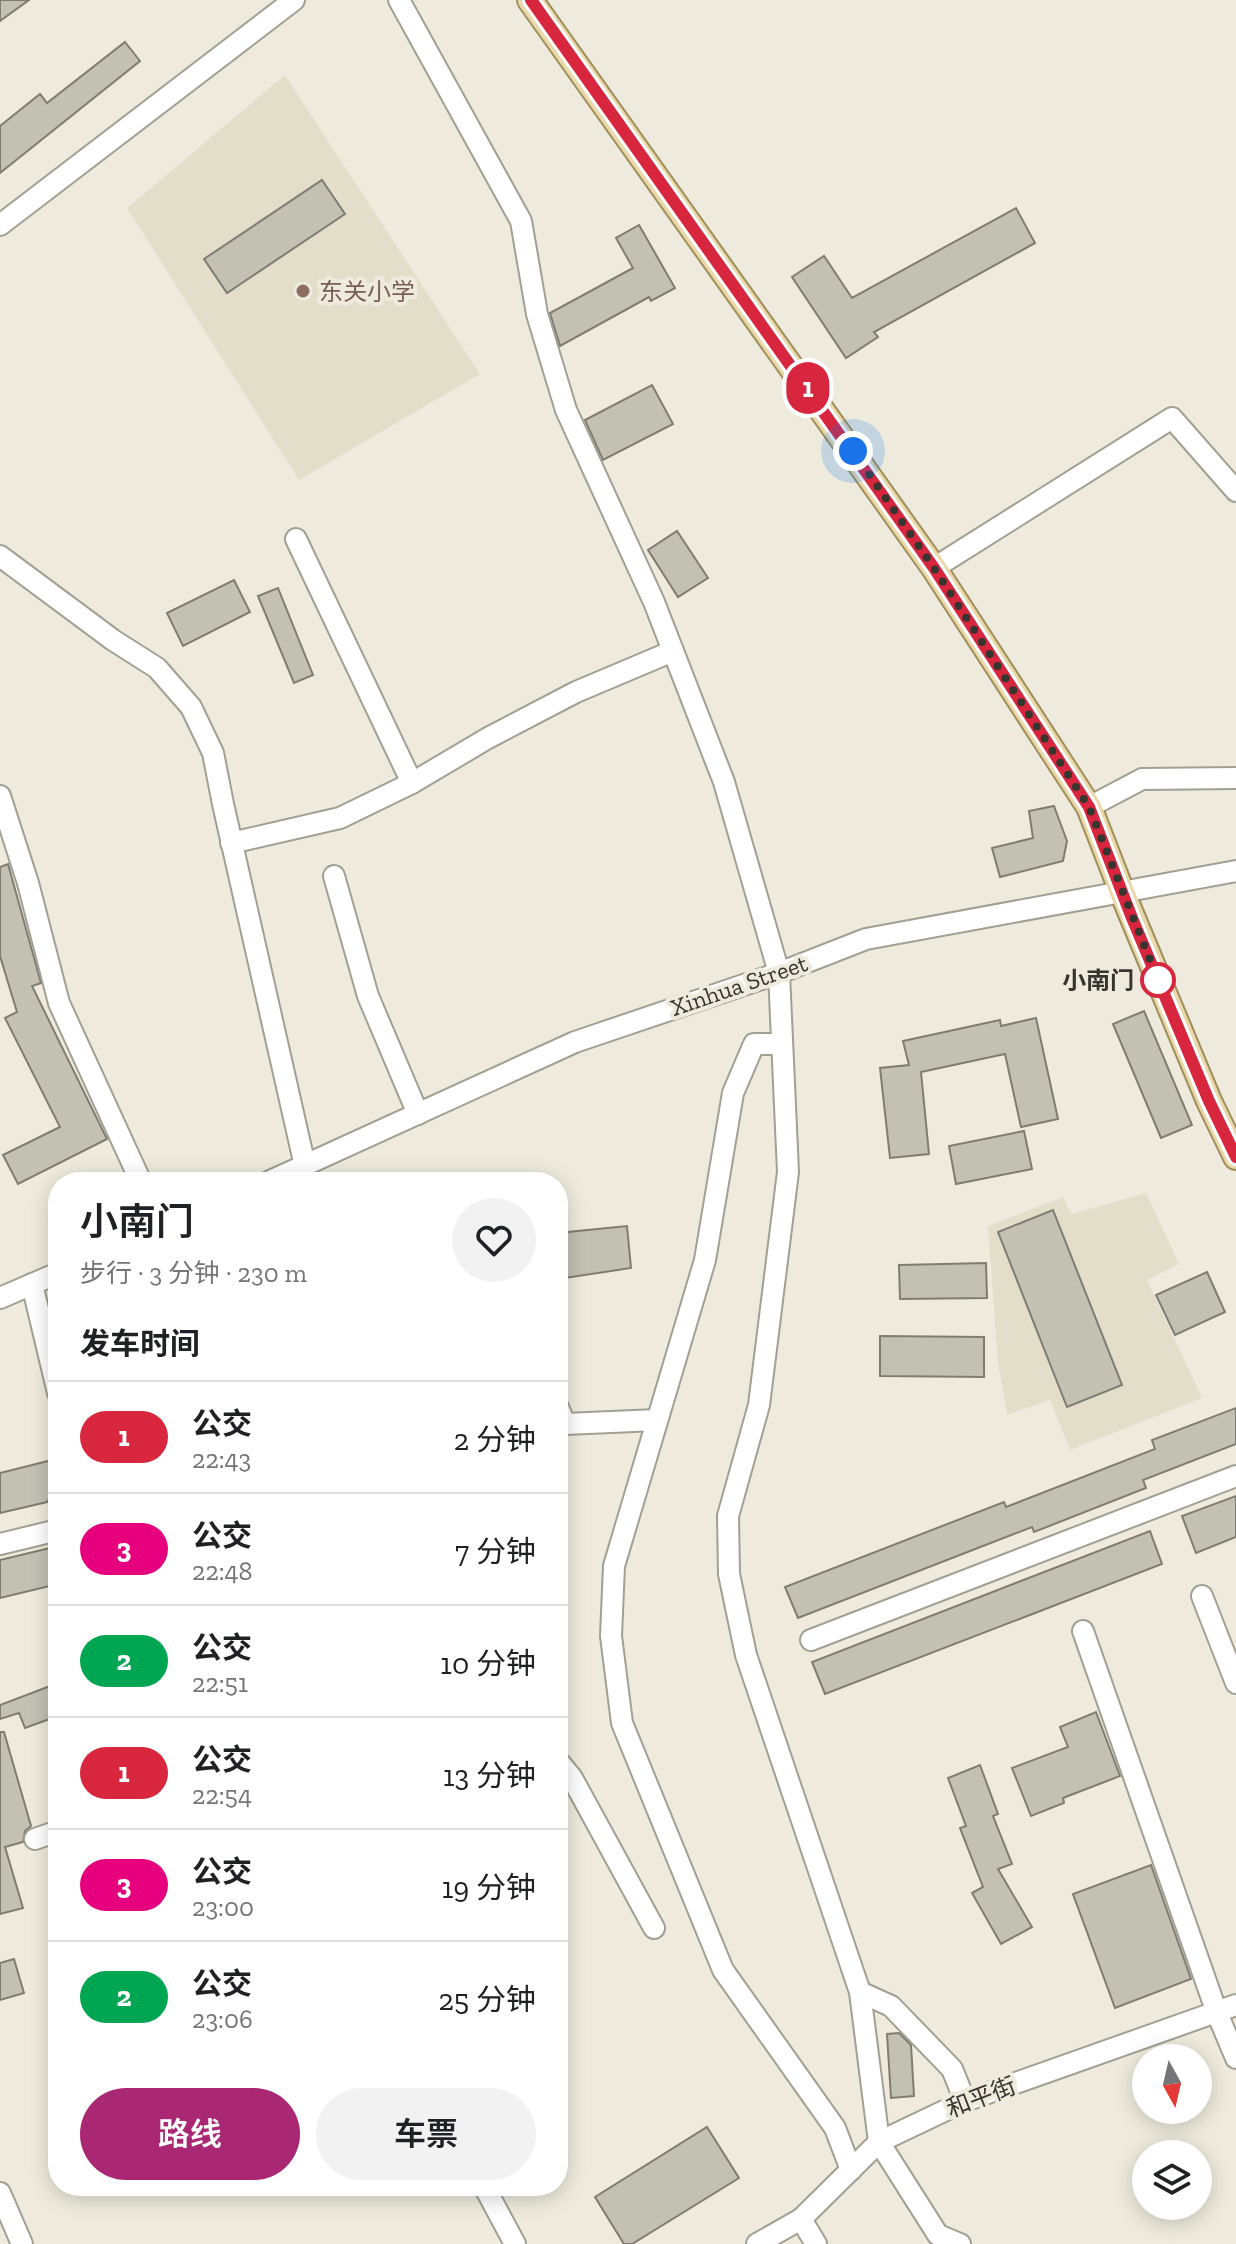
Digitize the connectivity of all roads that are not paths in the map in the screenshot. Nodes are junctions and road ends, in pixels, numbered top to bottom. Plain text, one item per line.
1 (294, 0) edge
2 (399, 0) edge
3 (530, 0) edge
4 (0, 225) edge
5 (1236, 491) edge
6 (296, 539) dead end
7 (0, 556) edge
8 (934, 568) junction
9 (673, 651) junction
10 (1236, 778) edge
11 (412, 783) junction
12 (0, 796) edge
13 (1089, 807) junction
14 (231, 843) junction
15 (1236, 871) edge
16 (334, 876) dead end
17 (1122, 892) junction
18 (779, 973) junction
19 (782, 1044) junction
20 (418, 1114) junction
21 (1236, 1157) edge
22 (305, 1166) junction
23 (136, 1172) edge
24 (291, 1172) edge
25 (48, 1277) edge
26 (32, 1284) junction
27 (0, 1298) edge
28 (48, 1351) edge
29 (568, 1419) edge
30 (657, 1420) junction
31 (1236, 1476) edge
32 (48, 1532) edge
33 (0, 1544) edge
34 (1202, 1596) dead end
35 (1083, 1631) dead end
36 (811, 1640) dead end
37 (1236, 1683) edge
38 (568, 1773) edge
39 (48, 1834) edge
40 (35, 1839) dead end
41 (654, 1928) dead end
42 (860, 1992) junction
43 (1226, 2009) edge
44 (1236, 2058) edge
45 (965, 2101) junction
46 (879, 2142) junction
47 (851, 2170) junction
48 (0, 2193) edge
49 (489, 2196) edge
50 (801, 2219) junction
51 (22, 2244) edge
52 (515, 2244) edge
53 (757, 2244) edge
54 (816, 2244) edge
55 (960, 2244) edge

1 - 4 street
2 - 9 street
3 - 8 main road
5 - 8 street
6 - 11 street
7 - 14 street
8 - 13 main road
9 - 11 street
9 - 18 street
10 - 13 street
11 - 14 street
12 - 23 street
13 - 17 main road
14 - 22 street
15 - 17 street, Xinhua Street
16 - 20 street
17 - 18 street, Xinhua Street
17 - 21 main road
18 - 19 street
18 - 20 street, Xinhua Street
19 - 30 street
19 - 42 street
20 - 22 street, Xinhua Street
22 - 24 street, Xinhua Street
25 - 26 street
26 - 27 street
26 - 28 street
29 - 30 street
30 - 47 street
31 - 36 street
32 - 33 street
34 - 37 street
35 - 43 street
38 - 41 street
39 - 40 street
42 - 45 street
42 - 46 street
43 - 44 street
43 - 45 street, 和平街
45 - 46 street, 和平街
46 - 47 street, 和平街
46 - 55 street
47 - 50 street, 和平街
48 - 51 street
49 - 52 street
50 - 53 street, 和平街
50 - 54 street

